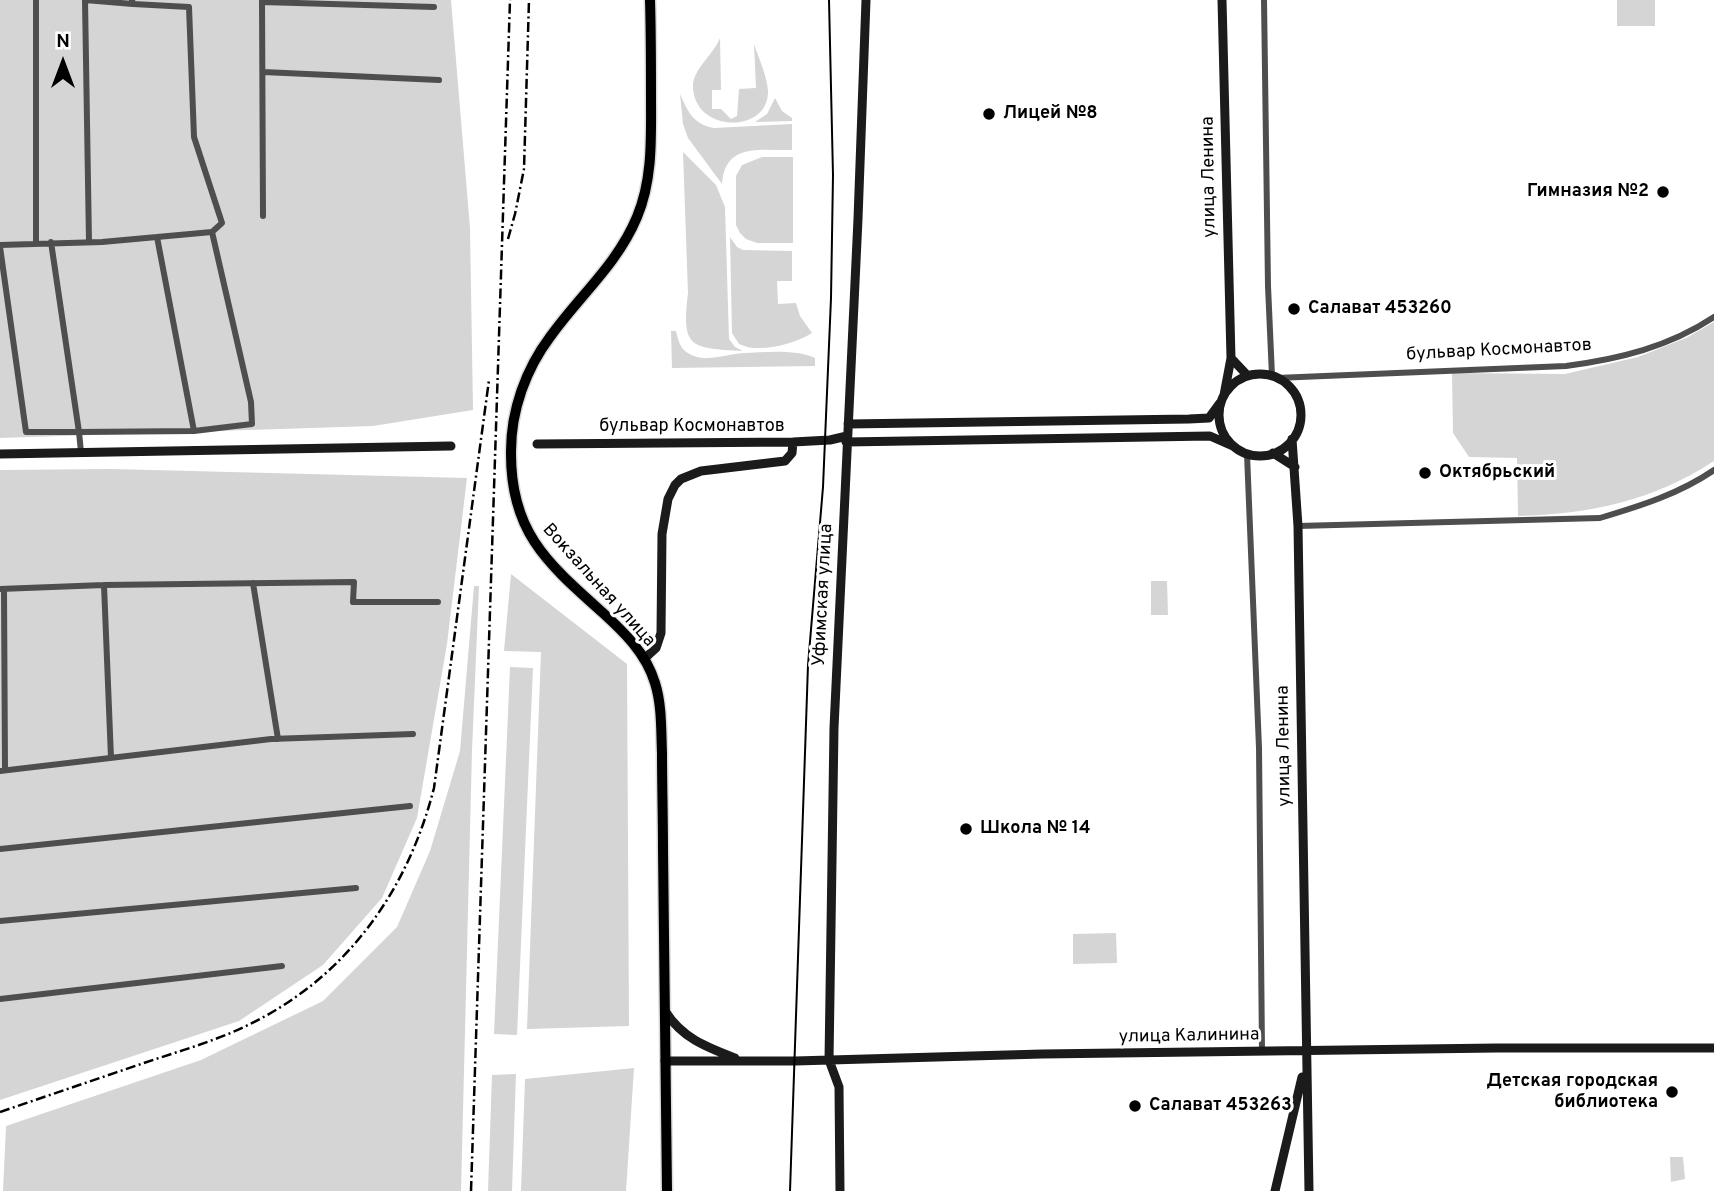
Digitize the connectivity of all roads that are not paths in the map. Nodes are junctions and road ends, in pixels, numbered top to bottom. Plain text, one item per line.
1 (36, 0) edge
2 (650, 0) edge
3 (866, 0) edge
4 (1222, 0) edge
5 (1264, 0) edge
6 (262, 1) edge
7 (133, 2) edge
8 (434, 7) dead end
9 (262, 72) junction
10 (439, 80) dead end
11 (263, 216) dead end
12 (212, 232) junction
13 (158, 237) junction
14 (51, 242) junction
15 (89, 242) junction
16 (36, 243) junction
17 (0, 246) edge
18 (1714, 317) edge
19 (1231, 358) junction
20 (1248, 376) junction
21 (1274, 377) junction
22 (1222, 399) junction
23 (848, 424) junction
24 (194, 431) junction
25 (79, 432) junction
26 (846, 439) junction
27 (1292, 439) junction
28 (793, 442) junction
29 (537, 444) dead end
30 (451, 446) dead end
31 (1235, 447) junction
32 (81, 452) junction
33 (1273, 453) junction
34 (0, 454) edge
35 (1247, 454) junction
36 (1295, 467) junction
37 (1714, 470) edge
38 (1298, 526) junction
39 (253, 583) junction
40 (104, 584) junction
41 (2, 589) edge
42 (438, 602) dead end
43 (644, 659) junction
44 (413, 734) dead end
45 (278, 739) junction
46 (111, 758) junction
47 (2, 771) edge
48 (410, 806) dead end
49 (0, 849) edge
50 (356, 888) dead end
51 (0, 921) edge
52 (282, 965) dead end
53 (0, 999) edge
54 (665, 1012) junction
55 (1714, 1048) edge
56 (1262, 1051) junction
57 (1305, 1051) junction
58 (740, 1060) junction
59 (829, 1060) junction
60 (666, 1061) junction
61 (667, 1191) edge
62 (840, 1191) edge
63 (1275, 1191) edge
64 (1309, 1191) edge

1 - 16 street
2 - 43 main road, Вокзальная улица
3 - 23 street, Уфимская улица
4 - 19 street, улица Ленина
5 - 21 street
6 - 8 street
6 - 9 street
7 - 12 street
7 - 15 street
9 - 10 street
9 - 11 street
12 - 13 street
12 - 24 street
13 - 15 street
13 - 24 street
14 - 15 street
14 - 16 street
14 - 25 street
16 - 17 street
17 - 25 street
18 - 21 street, бульвар Космонавтов
19 - 20 street
19 - 22 street, улица Ленина
20 - 21 street
20 - 22 street
21 - 27 street
22 - 23 street
22 - 31 street, улица Ленина
23 - 26 street, Уфимская улица
24 - 25 street
25 - 32 street
26 - 28 street, бульвар Космонавтов
26 - 31 street, бульвар Космонавтов
26 - 59 street, Уфимская улица
27 - 33 street
27 - 36 street, улица Ленина
28 - 29 street, бульвар Космонавтов
28 - 43 street
30 - 32 street
31 - 35 street
32 - 34 street
33 - 35 street
33 - 36 street
35 - 56 street, улица Ленина
36 - 38 street, улица Ленина
37 - 38 street
38 - 57 street, улица Ленина
39 - 40 street
39 - 42 street
39 - 45 street
40 - 41 street
40 - 46 street
41 - 47 street
43 - 54 main road, Вокзальная улица
44 - 45 street
45 - 46 street
46 - 47 street
48 - 49 street
50 - 51 street
52 - 53 street
54 - 58 street
54 - 60 main road, Вокзальная улица
55 - 57 street, улица Калинина
56 - 57 street, улица Калинина
56 - 59 street, улица Калинина
57 - 63 street, улица Ленина
57 - 64 street, улица Ленина
58 - 59 street, улица Калинина
58 - 60 street, улица Калинина
59 - 62 street, Уфимская улица
60 - 61 main road, Вокзальная улица

